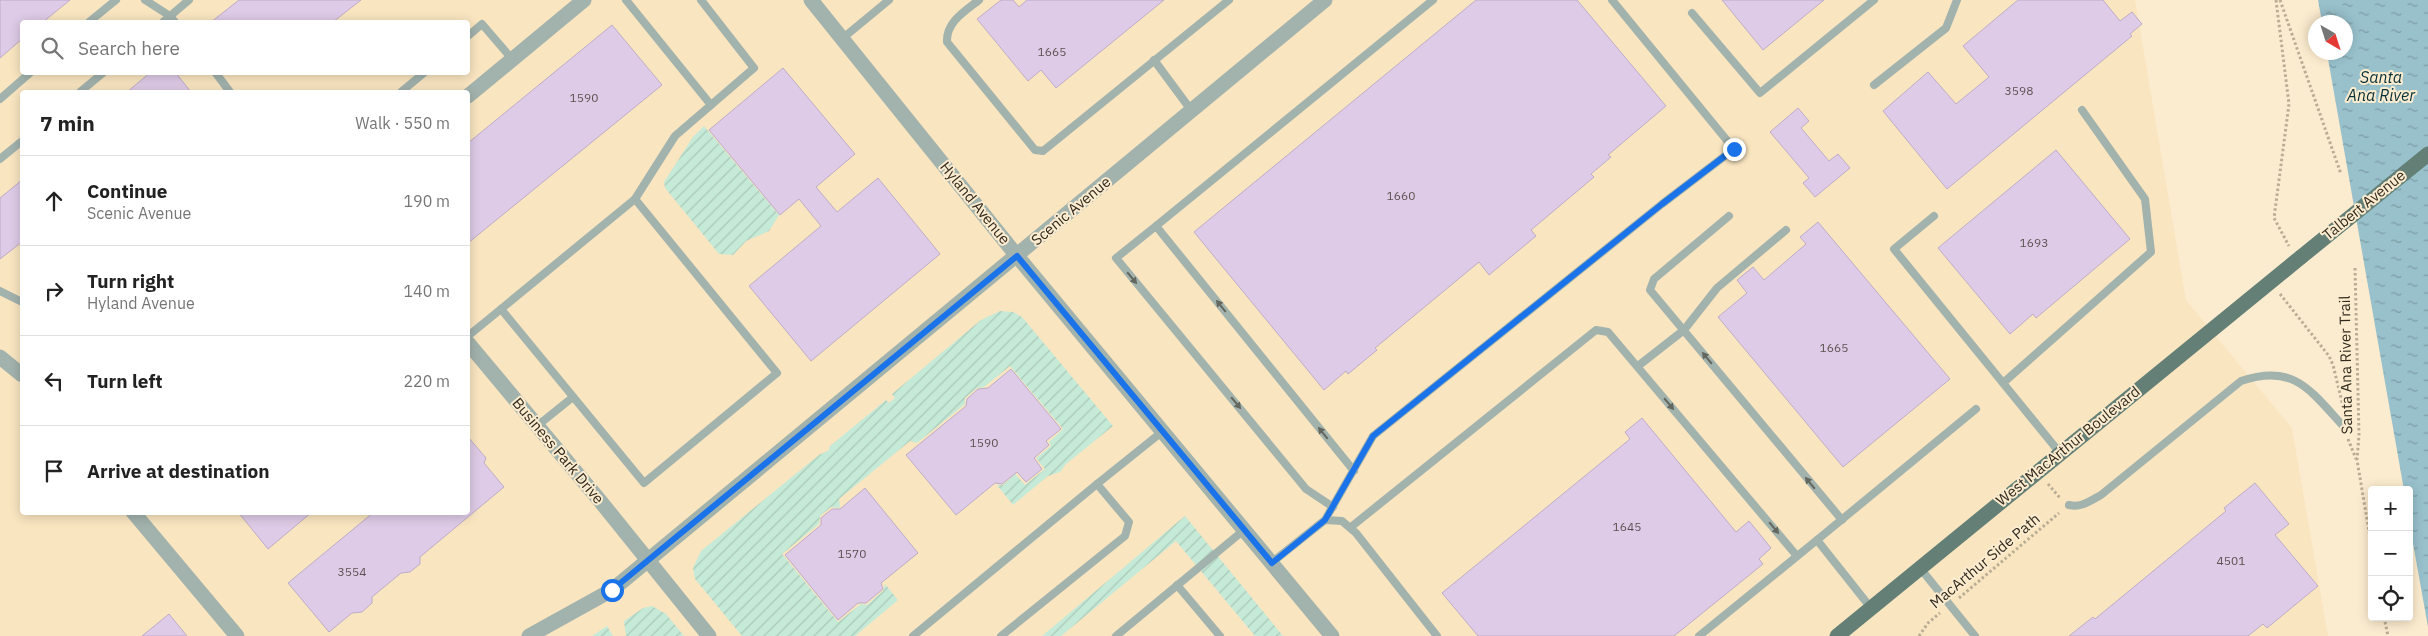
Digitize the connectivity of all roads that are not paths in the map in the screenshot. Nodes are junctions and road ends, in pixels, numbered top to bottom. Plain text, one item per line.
1 (116, 0) edge
2 (145, 0) edge
3 (190, 0) edge
4 (584, 0) edge
5 (626, 0) edge
6 (701, 0) edge
7 (811, 0) edge
8 (889, 0) edge
9 (979, 0) edge
10 (1228, 0) edge
11 (1325, 0) edge
12 (1433, 0) edge
13 (1612, 0) edge
14 (1874, 0) edge
15 (1957, 0) edge
16 (1692, 13) dead end
17 (173, 19) edge
18 (91, 20) edge
19 (470, 34) edge
20 (843, 38) junction
21 (512, 59) junction
22 (1154, 60) junction
23 (27, 75) edge
24 (100, 75) edge
25 (217, 75) edge
26 (421, 75) edge
27 (1874, 86) dead end
28 (82, 90) edge
29 (228, 90) edge
30 (403, 90) edge
31 (470, 94) edge
32 (0, 98) edge
33 (711, 105) junction
34 (1191, 110) junction
35 (2082, 110) dead end
36 (20, 143) edge
37 (2428, 154) edge
38 (0, 159) edge
39 (635, 199) junction
40 (1729, 216) dead end
41 (1934, 216) dead end
42 (1156, 226) junction
43 (1786, 230) dead end
44 (1017, 256) junction
45 (2299, 258) joint
46 (0, 291) edge
47 (20, 301) edge
48 (501, 309) junction
49 (1684, 330) junction
50 (470, 334) edge
51 (470, 345) edge
52 (0, 357) edge
53 (1638, 366) junction
54 (20, 373) edge
55 (2003, 383) junction
56 (573, 397) junction
57 (1976, 409) dead end
58 (538, 426) junction
59 (2344, 427) road end
60 (1163, 431) junction
61 (2060, 453) junction
62 (1354, 471) junction
63 (1097, 484) junction
64 (2069, 506) road end
65 (1333, 507) junction
66 (136, 515) edge
67 (1325, 520) junction
68 (1842, 520) junction
69 (1351, 528) junction
70 (1244, 530) junction
71 (1817, 540) junction
72 (1798, 556) junction
73 (647, 560) junction
74 (1272, 563) junction
75 (1920, 568) junction
76 (1178, 585) junction
77 (1871, 608) junction
78 (237, 636) edge
79 (529, 636) edge
80 (709, 636) edge
81 (913, 636) edge
82 (1001, 636) edge
83 (1116, 636) edge
84 (1220, 636) edge
85 (1332, 636) edge
86 (1437, 636) edge
87 (1698, 636) edge
88 (1837, 636) edge
89 (1975, 636) edge

1 - 18 lane
2 - 17 lane
3 - 17 lane
4 - 21 street
5 - 33 lane
6 - 33 lane
7 - 20 street, Hyland Avenue
8 - 20 lane
9 - 22 lane
10 - 22 lane
11 - 34 street, Scenic Avenue
12 - 42 lane
13 - 62 lane
14 - 16 lane
15 - 27 lane
19 - 21 lane
20 - 44 street, Hyland Avenue
21 - 31 street
22 - 34 lane
23 - 32 lane
24 - 28 lane
25 - 29 lane
26 - 30 lane
33 - 39 lane
34 - 44 street, Scenic Avenue
35 - 55 lane
36 - 38 lane
37 - 45 main road, Talbert Avenue, bridge
39 - 48 lane
39 - 56 lane
40 - 49 lane
41 - 55 lane
62 -> 42 lane
42 -> 65 lane
43 - 49 lane
44 - 60 street, Hyland Avenue
44 - 73 street, Scenic Avenue
45 - 61 main road, West MacArthur Boulevard
46 - 47 lane
48 - 50 lane
48 - 56 lane
49 - 53 lane
68 -> 49 lane
51 - 58 street, Business Park Drive
52 - 54 street
53 - 69 lane
53 -> 72 lane
55 - 61 lane
56 - 58 lane
57 - 68 lane
58 - 73 street, Business Park Drive
59 - 64 lane
60 - 63 lane
60 - 70 street, Hyland Avenue
61 - 75 main road, West MacArthur Boulevard
62 - 65 lane
63 - 81 lane
63 - 82 lane
65 - 67 lane
66 - 78 street
67 - 69 lane
67 - 74 lane
68 - 71 lane
69 - 86 lane
70 - 74 street, Hyland Avenue
70 - 76 lane
71 - 72 lane
71 - 77 lane
72 - 87 lane
73 - 79 street, Scenic Avenue
73 - 80 street, Business Park Drive
74 - 85 street, Hyland Avenue
75 - 77 main road, West MacArthur Boulevard
75 - 89 lane
76 - 83 lane
76 - 84 lane
77 - 88 main road, West MacArthur Boulevard

